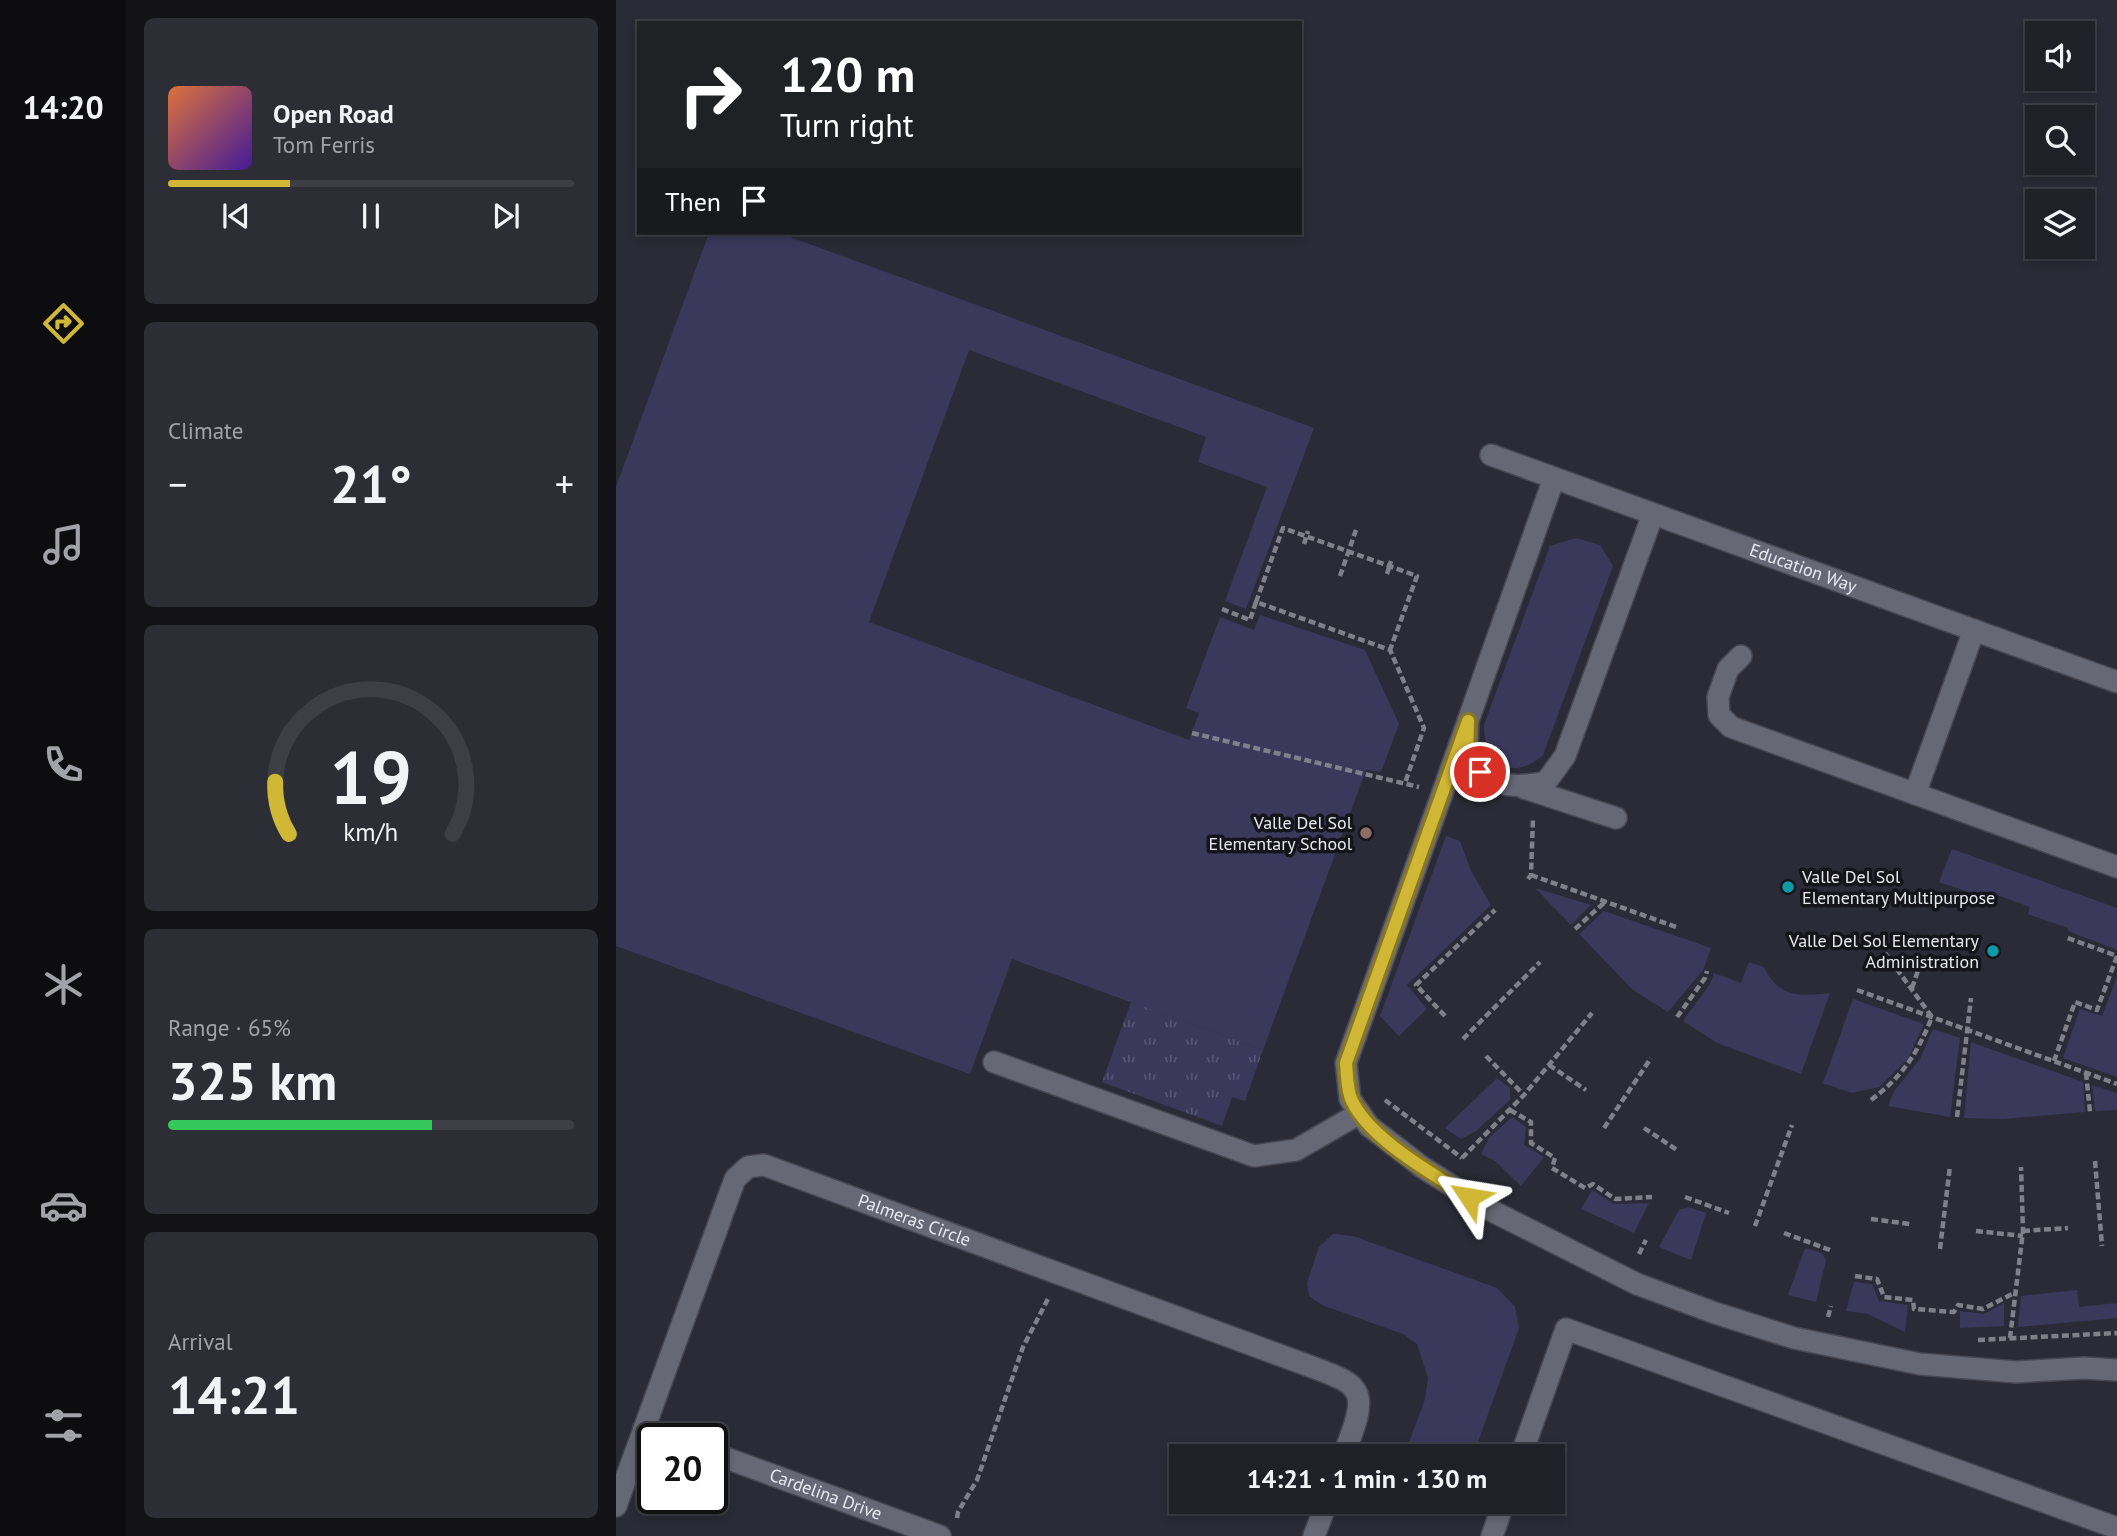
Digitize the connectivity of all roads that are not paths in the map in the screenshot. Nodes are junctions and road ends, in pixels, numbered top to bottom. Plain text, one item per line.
1 (1491, 454) dead end
2 (1554, 478) junction
3 (1653, 514) junction
4 (1974, 631) junction
5 (1741, 656) dead end
6 (2117, 682) edge
7 (1468, 721) junction
8 (1522, 787) junction
9 (1915, 794) junction
10 (1616, 818) dead end
11 (2117, 867) edge
12 (994, 1062) dead end
13 (1360, 1114) junction
14 (2117, 1370) edge
15 (646, 1423) edge
16 (1347, 1444) edge
17 (1525, 1444) edge
18 (637, 1448) edge
19 (728, 1458) edge
20 (616, 1506) edge
21 (1322, 1514) edge
22 (1500, 1514) edge
23 (2117, 1528) edge
24 (948, 1530) edge
25 (1314, 1536) edge
26 (1492, 1536) edge

1 - 2 street, Education Way
2 - 3 street, Education Way
2 - 7 street
3 - 4 street, Education Way
3 - 8 street
4 - 6 street, Education Way
4 - 9 street
5 - 9 street
7 - 8 street
7 - 13 street
8 - 10 street
9 - 11 street
12 - 13 street
13 - 14 street
15 - 16 street, Palmeras Circle
17 - 23 street
18 - 20 street, Palmeras Circle
19 - 24 street, Cardelina Drive
21 - 25 street
22 - 26 street

